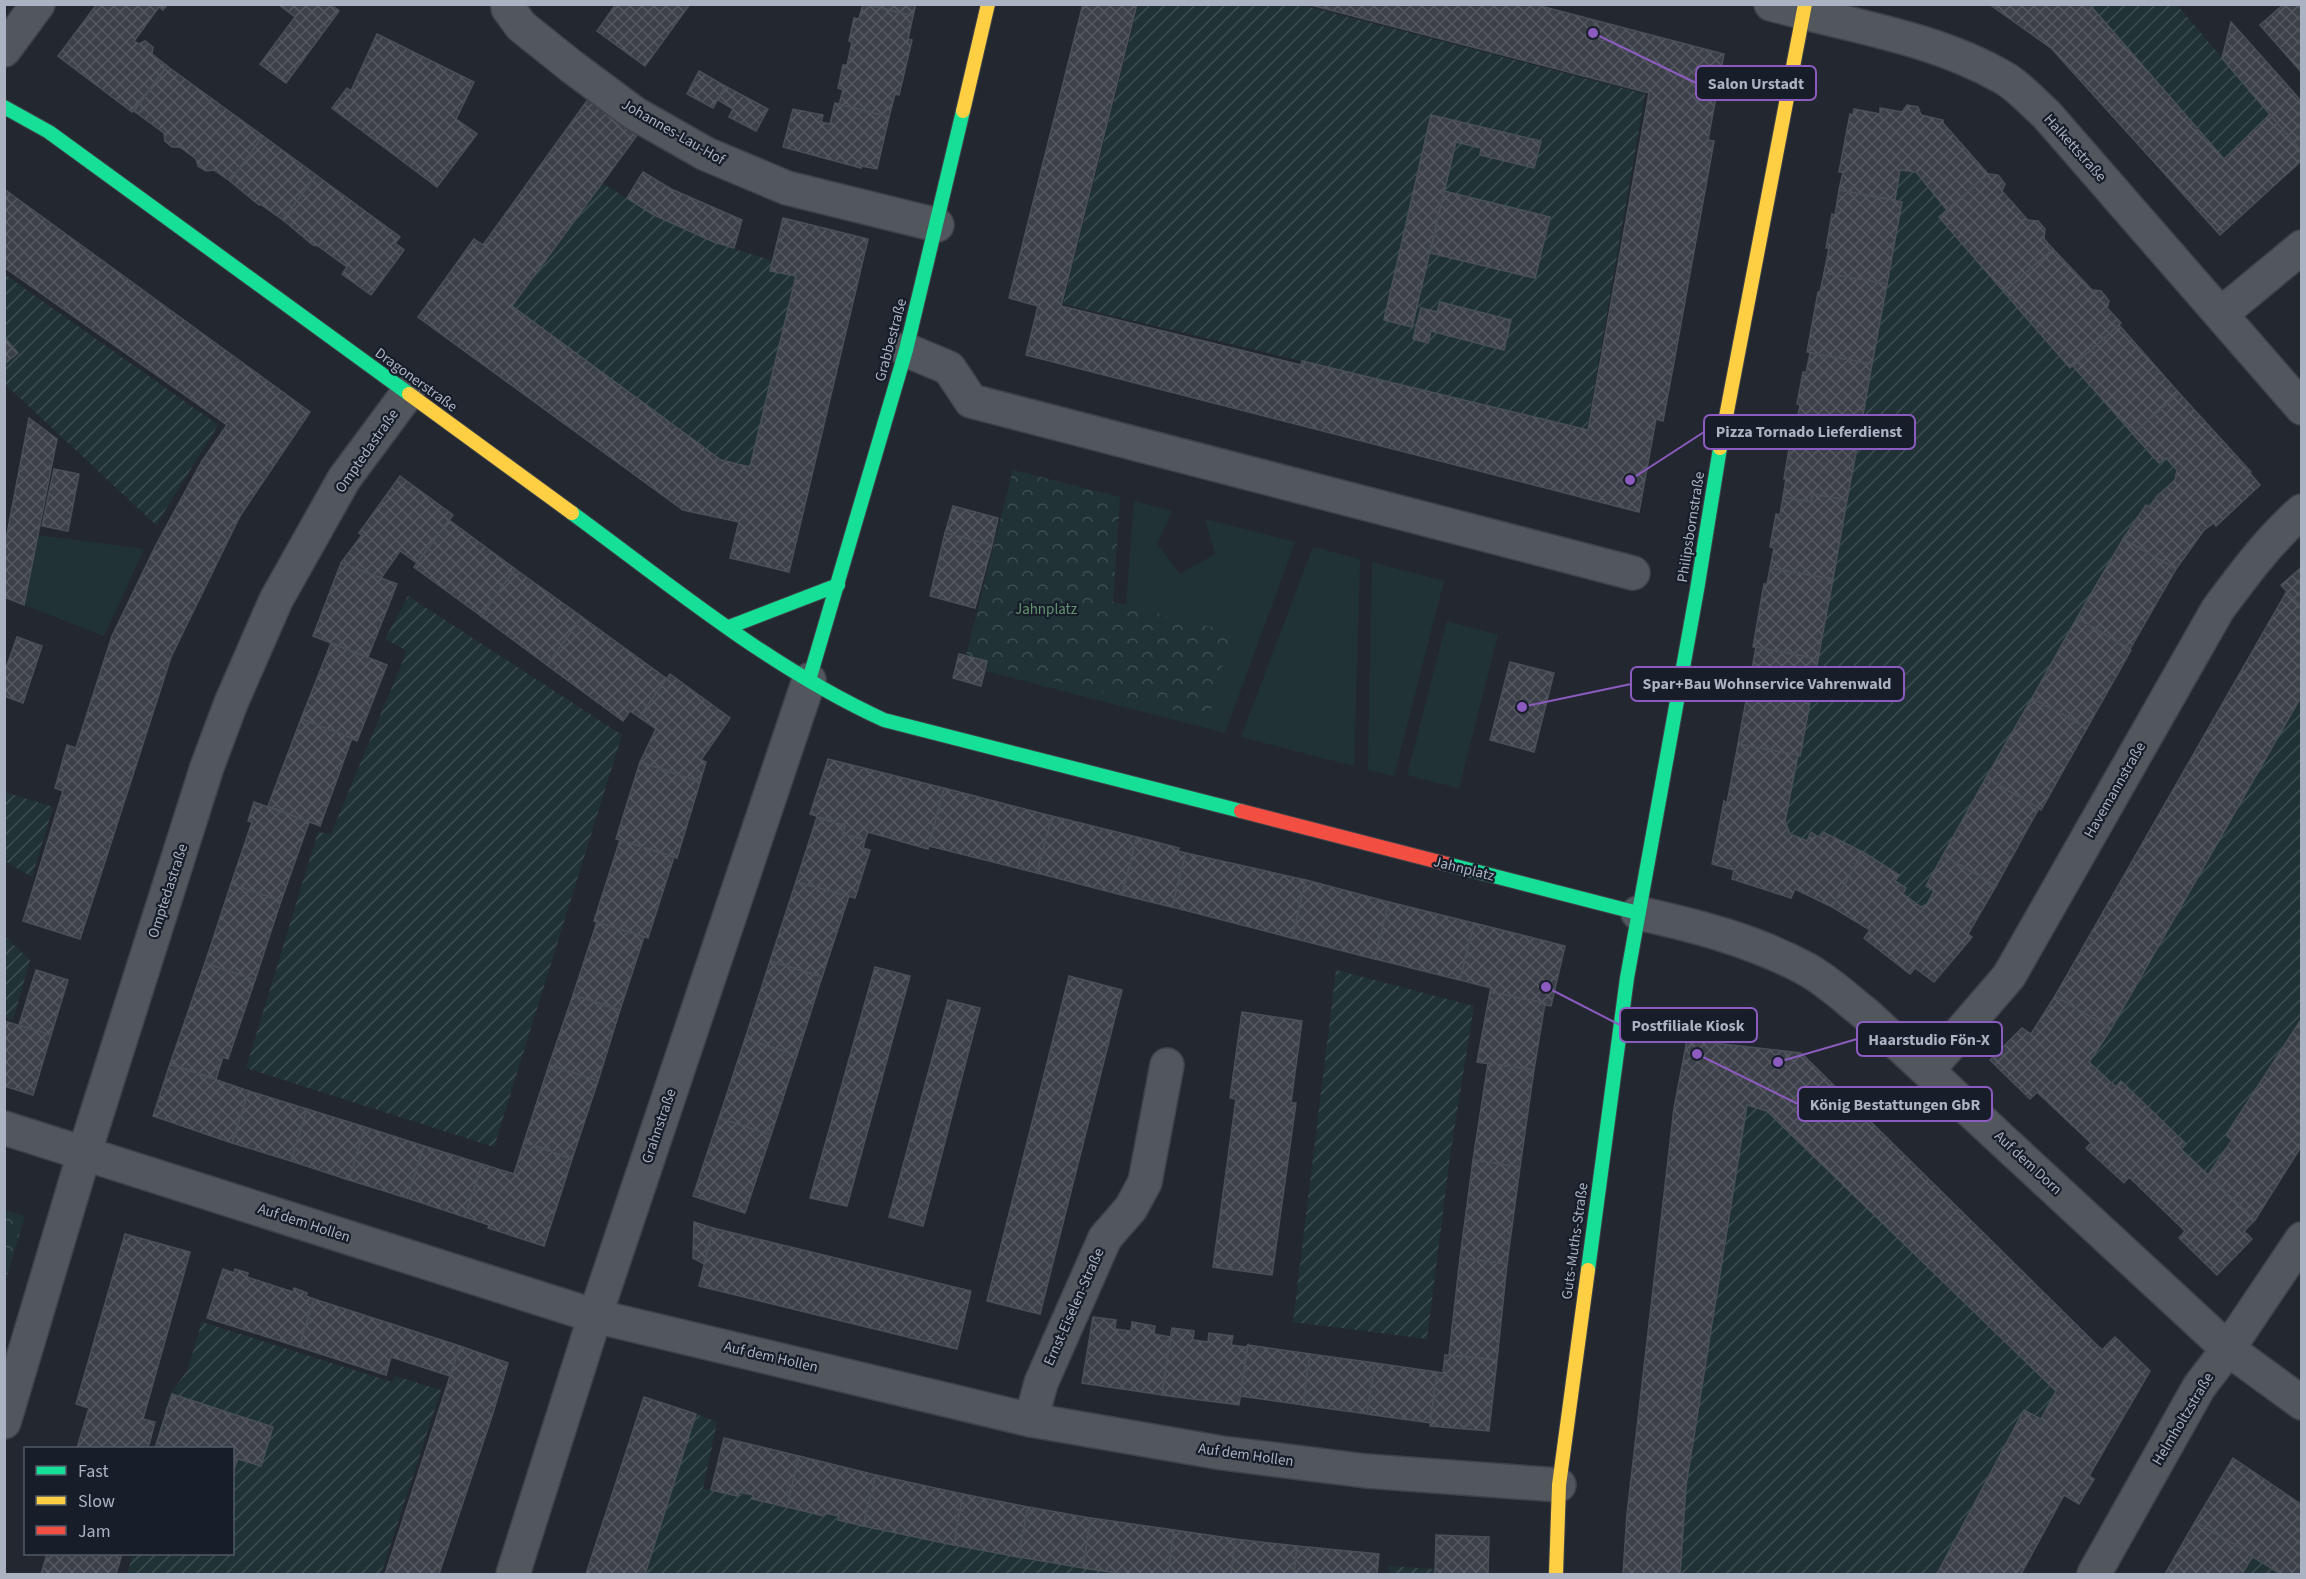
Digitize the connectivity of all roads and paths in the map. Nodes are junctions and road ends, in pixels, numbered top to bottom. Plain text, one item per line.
1 (38, 4) edge
2 (508, 4) edge
3 (988, 4) edge
4 (1771, 4) edge
5 (1804, 9) edge
6 (4, 50) edge
7 (4, 107) edge
8 (937, 225) junction
9 (2301, 247) edge
10 (2221, 314) junction
11 (906, 350) junction
12 (407, 394) junction
13 (2301, 408) edge
14 (2301, 511) edge
15 (1634, 573) dead end
16 (838, 585) junction
17 (729, 627) junction
18 (809, 680) junction
19 (1638, 913) junction
20 (1167, 1065) dead end
21 (1928, 1070) junction
22 (4, 1128) edge
23 (84, 1154) junction
24 (2301, 1239) edge
25 (596, 1316) junction
26 (2228, 1348) junction
27 (2301, 1403) edge
28 (1031, 1420) junction
29 (4, 1422) edge
30 (1559, 1485) junction
31 (513, 1575) edge
32 (1556, 1575) edge
33 (2094, 1575) edge

1 - 6 street
2 - 8 street, Johannes-Lau-Hof
3 - 8 street, Grabbestraße
4 - 5 street, Halkettstraße
5 - 10 street, Halkettstraße
5 - 19 street, Philipsbornstraße
7 - 12 street, Dragonerstraße
8 - 11 street, Grabbestraße
9 - 10 street
10 - 13 street, Halkettstraße
11 - 15 street
11 - 16 street, Grabbestraße
12 - 17 street, Dragonerstraße
12 - 23 street, Omptedastraße
14 - 21 street, Havemannstraße
16 - 17 street
16 - 18 street, Grabbestraße
17 - 18 street, Dragonerstraße
18 - 19 street, Jahnplatz
18 - 25 street, Grahnstraße
19 - 21 street, Auf dem Dorn
19 - 30 street, Guts-Muths-Straße
20 - 28 street, Ernst-Eiselen-Straße
21 - 26 street, Auf dem Dorn
22 - 23 street, Auf dem Hollen
23 - 25 street, Auf dem Hollen
23 - 29 street, Omptedastraße
24 - 26 street, Helmholtzstraße
25 - 28 street, Auf dem Hollen
25 - 31 street, Grahnstraße
26 - 27 street, Auf dem Dorn
26 - 33 street, Helmholtzstraße
28 - 30 street, Auf dem Hollen
30 - 32 street, Guts-Muths-Straße

